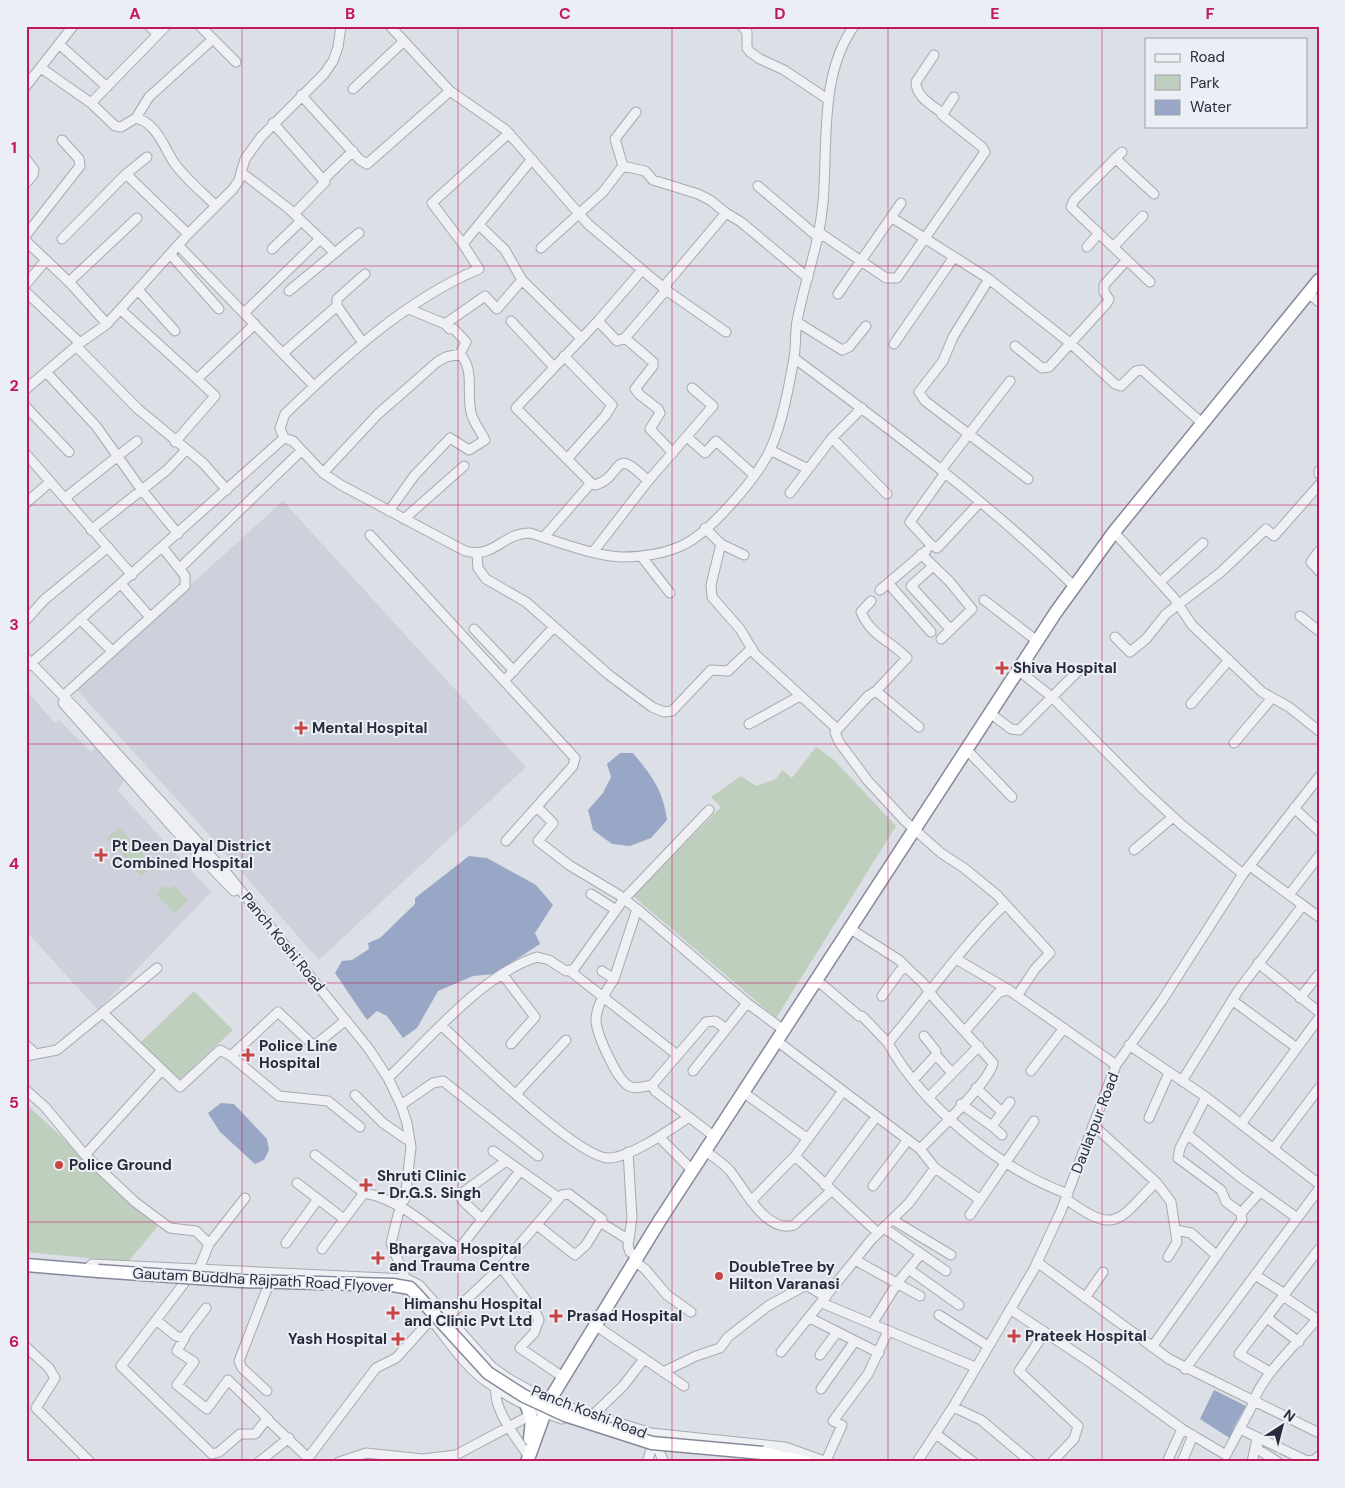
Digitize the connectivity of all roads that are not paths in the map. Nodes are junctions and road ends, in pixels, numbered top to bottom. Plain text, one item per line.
1 (73, 26) edge
2 (149, 26) edge
3 (166, 26) edge
4 (200, 26) edge
5 (340, 26) edge
6 (390, 26) edge
7 (742, 26) edge
8 (854, 26) edge
9 (158, 34) junction
10 (213, 39) junction
11 (404, 41) junction
12 (60, 45) junction
13 (934, 55) dead end
14 (236, 62) dead end
15 (41, 68) junction
16 (26, 86) edge
17 (107, 87) junction
18 (354, 89) dead end
19 (450, 91) junction
20 (301, 95) junction
21 (954, 97) dead end
22 (829, 100) junction
23 (91, 103) junction
24 (636, 112) dead end
25 (942, 113) junction
26 (136, 118) junction
27 (273, 123) junction
28 (508, 133) junction
29 (62, 140) dead end
30 (353, 151) junction
31 (147, 157) dead end
32 (26, 159) edge
33 (532, 159) junction
34 (624, 166) junction
35 (241, 172) junction
36 (126, 174) junction
37 (324, 179) junction
38 (26, 183) edge
39 (758, 186) dead end
40 (1154, 194) dead end
41 (900, 203) dead end
42 (216, 206) junction
43 (294, 214) junction
44 (726, 214) junction
45 (579, 215) junction
46 (1143, 216) dead end
47 (891, 217) junction
48 (137, 218) dead end
49 (301, 221) junction
50 (479, 225) junction
51 (359, 233) dead end
52 (1099, 233) junction
53 (188, 234) junction
54 (26, 235) edge
55 (819, 236) junction
56 (924, 238) junction
57 (62, 239) dead end
58 (320, 239) junction
59 (26, 241) edge
60 (463, 244) junction
61 (179, 246) junction
62 (1086, 247) dead end
63 (1113, 247) junction
64 (541, 248) dead end
65 (272, 249) dead end
66 (335, 253) junction
67 (171, 255) junction
68 (954, 257) junction
69 (46, 260) junction
70 (1127, 260) junction
71 (861, 261) junction
72 (642, 270) junction
73 (364, 274) dead end
74 (808, 278) junction
75 (989, 279) junction
76 (522, 280) junction
77 (1319, 280) edge
78 (69, 282) junction
79 (1150, 282) dead end
80 (26, 284) edge
81 (666, 290) junction
82 (139, 291) junction
83 (289, 291) dead end
84 (26, 292) edge
85 (1308, 293) junction
86 (838, 294) dead end
87 (1319, 302) edge
88 (337, 306) junction
89 (219, 309) dead end
90 (408, 309) junction
91 (121, 310) junction
92 (244, 313) junction
93 (511, 321) dead end
94 (598, 321) junction
95 (797, 322) junction
96 (107, 324) junction
97 (256, 324) junction
98 (445, 324) junction
99 (866, 326) dead end
100 (175, 331) dead end
101 (726, 332) dead end
102 (581, 338) junction
103 (625, 338) junction
104 (1070, 342) junction
105 (363, 343) junction
106 (78, 344) junction
107 (894, 344) dead end
108 (1014, 346) dead end
109 (283, 353) junction
110 (460, 354) junction
111 (564, 356) junction
112 (794, 358) junction
113 (554, 367) junction
114 (46, 372) junction
115 (197, 379) junction
116 (1010, 381) dead end
117 (314, 386) junction
118 (692, 388) dead end
119 (26, 389) edge
120 (26, 407) edge
121 (862, 408) junction
122 (1202, 423) junction
123 (969, 432) junction
124 (687, 437) junction
125 (284, 438) junction
126 (832, 438) junction
127 (137, 441) dead end
128 (175, 442) junction
129 (186, 450) junction
130 (770, 450) junction
131 (301, 451) junction
132 (69, 452) dead end
133 (673, 453) junction
134 (26, 454) edge
135 (117, 456) junction
136 (567, 459) junction
137 (464, 466) dead end
138 (808, 469) junction
139 (943, 471) junction
140 (323, 473) junction
141 (754, 475) junction
142 (1028, 479) dead end
143 (648, 481) junction
144 (50, 482) junction
145 (591, 483) junction
146 (1319, 485) edge
147 (141, 489) junction
148 (227, 490) junction
149 (790, 492) dead end
150 (888, 494) dead end
151 (65, 498) junction
152 (980, 502) junction
153 (26, 503) edge
154 (389, 511) junction
155 (404, 519) junction
156 (705, 528) junction
157 (91, 530) junction
158 (1114, 532) junction
159 (178, 534) junction
160 (370, 536) dead end
161 (544, 537) junction
162 (1203, 543) dead end
163 (721, 544) junction
164 (931, 546) junction
165 (108, 547) junction
166 (163, 548) junction
167 (1319, 551) edge
168 (593, 552) junction
169 (477, 554) junction
170 (921, 554) junction
171 (744, 555) dead end
172 (641, 556) junction
173 (933, 566) junction
174 (180, 568) junction
175 (1319, 571) edge
176 (132, 575) junction
177 (1160, 582) junction
178 (888, 583) junction
179 (121, 584) junction
180 (1074, 586) junction
181 (880, 590) dead end
182 (670, 593) dead end
183 (984, 600) dead end
184 (871, 601) dead end
185 (1179, 603) junction
186 (1300, 616) dead end
187 (150, 617) junction
188 (80, 619) junction
189 (26, 620) edge
190 (554, 627) junction
191 (474, 629) dead end
192 (951, 630) junction
193 (1319, 631) edge
194 (931, 632) dead end
195 (1115, 637) dead end
196 (941, 639) dead end
197 (1037, 642) junction
198 (752, 648) junction
199 (112, 651) junction
200 (1229, 660) junction
201 (28, 663) edge
202 (1018, 670) junction
203 (514, 671) junction
204 (1078, 671) dead end
205 (504, 681) junction
206 (876, 691) junction
207 (63, 696) junction
208 (800, 696) junction
209 (1052, 697) junction
210 (1272, 698) junction
211 (1191, 704) dead end
212 (990, 713) junction
213 (749, 724) dead end
214 (919, 727) dead end
215 (836, 728) junction
216 (1319, 731) edge
217 (1234, 743) dead end
218 (967, 750) junction
219 (1319, 777) edge
220 (1012, 797) dead end
221 (537, 807) junction
222 (1294, 808) junction
223 (709, 810) dead end
224 (1173, 816) junction
225 (914, 829) junction
226 (1319, 831) edge
227 (506, 841) dead end
228 (1134, 850) dead end
229 (1319, 856) edge
230 (1250, 866) junction
231 (1315, 868) edge
232 (1243, 874) junction
233 (591, 894) dead end
234 (1289, 895) junction
235 (624, 899) junction
236 (1005, 904) junction
237 (1303, 905) junction
238 (637, 909) junction
239 (616, 910) junction
240 (1319, 917) edge
241 (849, 928) junction
242 (956, 959) junction
243 (1258, 963) junction
244 (906, 967) junction
245 (157, 968) dead end
246 (570, 971) junction
247 (602, 972) dead end
248 (1319, 974) edge
249 (502, 975) junction
250 (614, 979) junction
251 (816, 981) junction
252 (1008, 990) junction
253 (930, 992) junction
254 (882, 996) dead end
255 (1017, 996) junction
256 (602, 998) junction
257 (1300, 998) junction
258 (1232, 1000) junction
259 (747, 1003) junction
260 (1319, 1012) edge
261 (103, 1013) junction
262 (1319, 1018) edge
263 (344, 1022) junction
264 (442, 1026) junction
265 (1064, 1028) junction
266 (726, 1029) junction
267 (964, 1031) junction
268 (781, 1036) junction
269 (924, 1036) dead end
270 (566, 1040) dead end
271 (888, 1043) junction
272 (511, 1044) dead end
273 (26, 1045) edge
274 (1129, 1045) junction
275 (979, 1046) junction
276 (1297, 1048) junction
277 (676, 1054) junction
278 (31, 1055) edge
279 (936, 1055) junction
280 (231, 1056) junction
281 (1116, 1065) junction
282 (161, 1071) junction
283 (693, 1071) dead end
284 (1031, 1072) dead end
285 (952, 1073) junction
286 (1170, 1073) junction
287 (388, 1078) junction
288 (914, 1079) junction
289 (1182, 1081) junction
290 (652, 1084) junction
291 (976, 1088) junction
292 (1319, 1088) edge
293 (26, 1090) edge
294 (843, 1091) junction
295 (743, 1092) junction
296 (516, 1094) junction
297 (355, 1095) dead end
298 (929, 1097) junction
299 (1206, 1097) junction
300 (1010, 1102) dead end
301 (961, 1104) junction
302 (401, 1105) junction
303 (1002, 1112) junction
304 (689, 1117) junction
305 (876, 1117) junction
306 (950, 1118) junction
307 (1149, 1118) dead end
308 (1034, 1121) dead end
309 (1241, 1124) junction
310 (1093, 1125) junction
311 (992, 1126) junction
312 (360, 1127) dead end
313 (1187, 1134) junction
314 (1002, 1135) dead end
315 (659, 1137) junction
316 (715, 1137) junction
317 (406, 1139) junction
318 (808, 1139) junction
319 (907, 1141) junction
320 (920, 1149) junction
321 (1273, 1149) junction
322 (494, 1151) dead end
323 (628, 1152) junction
324 (705, 1152) junction
325 (85, 1154) junction
326 (315, 1155) dead end
327 (538, 1156) dead end
328 (794, 1156) junction
329 (506, 1161) junction
330 (1004, 1162) junction
331 (935, 1168) junction
332 (520, 1171) junction
333 (693, 1171) junction
334 (1156, 1182) junction
335 (297, 1183) dead end
336 (1319, 1184) edge
337 (873, 1186) dead end
338 (828, 1188) junction
339 (1319, 1189) edge
340 (1260, 1192) junction
341 (364, 1193) junction
342 (1067, 1196) junction
343 (245, 1198) dead end
344 (559, 1198) junction
345 (318, 1199) junction
346 (979, 1199) junction
347 (751, 1201) junction
348 (400, 1205) junction
349 (1241, 1213) junction
350 (970, 1215) dead end
351 (1297, 1218) junction
352 (344, 1219) junction
353 (482, 1219) junction
354 (893, 1220) junction
355 (600, 1222) junction
356 (537, 1225) junction
357 (1176, 1230) junction
358 (881, 1231) junction
359 (629, 1240) junction
360 (209, 1244) junction
361 (286, 1244) dead end
362 (322, 1249) dead end
363 (1319, 1249) edge
364 (921, 1254) junction
365 (951, 1255) dead end
366 (1216, 1255) junction
367 (1168, 1257) dead end
368 (637, 1260) junction
369 (855, 1260) junction
370 (1037, 1262) junction
371 (26, 1265) edge
372 (501, 1267) junction
373 (199, 1269) junction
374 (91, 1270) junction
375 (910, 1270) junction
376 (946, 1271) dead end
377 (1103, 1272) dead end
378 (1255, 1276) junction
379 (407, 1279) junction
380 (185, 1282) junction
381 (898, 1282) junction
382 (268, 1286) junction
383 (411, 1294) junction
384 (1284, 1295) junction
385 (920, 1296) dead end
386 (1085, 1298) junction
387 (824, 1300) junction
388 (959, 1305) dead end
389 (206, 1308) dead end
390 (1010, 1309) junction
391 (691, 1312) dead end
392 (445, 1313) junction
393 (940, 1316) dead end
394 (431, 1318) junction
395 (810, 1318) junction
396 (1267, 1318) junction
397 (156, 1320) junction
398 (872, 1324) junction
399 (595, 1325) junction
400 (888, 1331) junction
401 (837, 1332) junction
402 (1045, 1332) junction
403 (185, 1337) junction
404 (855, 1341) junction
405 (1299, 1342) junction
406 (988, 1346) junction
407 (26, 1347) edge
408 (1152, 1347) junction
409 (781, 1352) dead end
410 (879, 1353) junction
411 (820, 1355) dead end
412 (644, 1359) junction
413 (975, 1367) junction
414 (1185, 1369) junction
415 (664, 1372) junction
416 (1270, 1372) junction
417 (502, 1375) junction
418 (563, 1377) junction
419 (684, 1386) dead end
420 (496, 1387) junction
421 (821, 1389) dead end
422 (267, 1391) dead end
423 (549, 1401) junction
424 (1254, 1402) junction
425 (953, 1407) junction
426 (528, 1409) junction
427 (545, 1413) junction
428 (593, 1415) junction
429 (268, 1419) junction
430 (508, 1426) junction
431 (1182, 1429) junction
432 (1240, 1429) junction
433 (651, 1433) junction
434 (1319, 1433) edge
435 (936, 1434) junction
436 (1193, 1436) junction
437 (288, 1438) junction
438 (1257, 1440) junction
439 (654, 1448) junction
440 (530, 1455) edge
441 (1316, 1459) edge
442 (309, 1460) edge
443 (90, 1462) edge
444 (259, 1462) edge
445 (339, 1462) edge
446 (647, 1462) edge
447 (664, 1462) edge
448 (792, 1462) edge
449 (806, 1462) edge
450 (826, 1462) edge
451 (917, 1462) edge
452 (973, 1462) edge
453 (1031, 1462) edge
454 (1052, 1462) edge
455 (1167, 1462) edge
456 (1182, 1462) edge
457 (1252, 1462) edge
458 (1278, 1462) edge

1 - 12 street
2 - 9 street
3 - 9 street
4 - 10 street
5 - 20 street
6 - 11 street
7 - 22 street
8 - 22 street
9 - 17 street
10 - 14 street
10 - 26 street
11 - 18 street
11 - 19 street
12 - 15 street
12 - 17 street
13 - 25 street
15 - 16 street
15 - 23 street
17 - 23 street
19 - 28 street
19 - 30 street
20 - 27 street
20 - 30 street
21 - 25 street
22 - 55 street
23 - 26 street
24 - 34 street
25 - 56 street
26 - 42 street
27 - 35 street
27 - 37 street
28 - 33 street
28 - 60 street
29 - 54 street
30 - 37 street
31 - 36 street
32 - 38 street
33 - 45 street
33 - 50 street
34 - 44 street
34 - 45 street
35 - 42 street
35 - 43 street
36 - 53 street
36 - 57 street
37 - 43 street
39 - 55 street
40 - 52 street
41 - 47 street
42 - 53 street
43 - 49 street
44 - 74 street
44 - 81 street
45 - 64 street
45 - 72 street
46 - 63 street
47 - 56 street
47 - 71 street
48 - 78 street
49 - 58 street
49 - 65 street
50 - 60 street
50 - 76 street
51 - 66 street
52 - 62 street
52 - 63 street
53 - 61 street
55 - 71 street
55 - 74 street
56 - 68 street
56 - 71 street
58 - 66 street
58 - 92 street
59 - 69 street
60 - 90 street
61 - 67 street
61 - 92 street
63 - 70 street
66 - 83 street
67 - 82 street
67 - 89 street
68 - 75 street
68 - 107 street
69 - 78 street
69 - 80 street
70 - 79 street
70 - 104 street
71 - 86 street
72 - 81 street
72 - 94 street
73 - 88 street
74 - 95 street
75 - 104 street
75 - 123 street
76 - 98 street
76 - 102 street
77 - 85 highway
78 - 96 street
81 - 101 street
81 - 103 street
82 - 91 street
82 - 100 street
84 - 106 street
85 - 87 street
85 - 122 highway
88 - 105 street
88 - 109 street
90 - 98 street
90 - 105 street
91 - 96 street
91 - 115 street
92 - 97 street
93 - 113 street
94 - 102 street
94 - 103 street
95 - 99 street
95 - 112 street
96 - 106 street
97 - 109 street
97 - 115 street
98 - 110 street
102 - 111 street
103 - 133 street
104 - 108 street
104 - 122 street
105 - 117 street
106 - 114 street
106 - 128 street
109 - 117 street
110 - 140 street
110 - 154 street
111 - 113 street
111 - 136 street
112 - 121 street
112 - 130 street
113 - 136 street
114 - 119 street
114 - 135 street
115 - 128 street
116 - 123 street
117 - 125 street
118 - 124 street
120 - 132 street
121 - 126 street
121 - 139 street
122 - 158 highway
123 - 139 street
123 - 142 street
124 - 133 street
124 - 141 street
125 - 131 street
125 - 148 street
126 - 138 street
126 - 150 street
127 - 135 street
128 - 129 street
129 - 147 street
129 - 148 street
130 - 138 street
130 - 141 street
131 - 140 street
131 - 174 street
133 - 143 street
134 - 144 street
135 - 147 street
135 - 151 street
136 - 145 street
137 - 155 street
138 - 149 street
139 - 152 street
139 - 164 street
140 - 154 street
141 - 156 street
143 - 145 street
143 - 168 street
144 - 151 street
144 - 153 street
145 - 161 street
146 - 185 street
147 - 157 street
147 - 159 street
148 - 159 street
151 - 157 street
152 - 164 street
152 - 180 street
154 - 155 street
155 - 169 street
156 - 163 street
156 - 172 street
157 - 165 street
158 - 177 street
158 - 180 highway
159 - 166 street
160 - 205 street
161 - 168 street
161 - 169 street
162 - 177 street
163 - 171 street
163 - 198 street
164 - 170 street
165 - 176 street
165 - 189 street
166 - 174 street
166 - 176 street
167 - 175 street
168 - 172 street
169 - 190 street
170 - 173 street
170 - 178 street
172 - 182 street
173 - 192 street
173 - 192 street
174 - 187 street
176 - 179 street
177 - 185 street
178 - 181 street
178 - 194 street
179 - 187 street
179 - 188 street
180 - 197 highway
183 - 197 street
184 - 206 street
185 - 195 street
185 - 200 street
186 - 193 street
187 - 199 street
188 - 199 street
188 - 201 street
190 - 198 street
190 - 203 street
191 - 203 street
192 - 196 street
197 - 202 highway
198 - 208 street
199 - 207 street
200 - 210 street
200 - 211 street
201 - 207 street, Panch Koshi Road
201 - 263 street
202 - 209 street
202 - 212 highway
203 - 205 street
204 - 209 street
205 - 221 street
206 - 214 street
206 - 215 street
207 - 263 street, Panch Koshi Road
208 - 213 street
208 - 215 street
209 - 212 street
209 - 224 street
210 - 216 street
210 - 217 street
212 - 218 highway
215 - 225 street
218 - 220 street
218 - 225 highway
219 - 222 street, Daulatpur Road
221 - 227 street
221 - 235 street
222 - 226 street
222 - 230 street, Daulatpur Road
223 - 235 street
224 - 228 street
224 - 232 street
225 - 236 street
225 - 241 highway
229 - 231 street
230 - 232 street, Daulatpur Road
230 - 234 street
231 - 234 street
232 - 274 street, Daulatpur Road
233 - 239 street
234 - 237 street
235 - 238 street
235 - 239 street
236 - 242 street
236 - 255 street
237 - 240 street
237 - 243 street
238 - 250 street
238 - 259 street
239 - 246 street
241 - 244 street
241 - 251 highway
242 - 252 street
242 - 253 street
243 - 257 street
243 - 258 street
244 - 253 street
244 - 254 street
245 - 261 street
246 - 249 street
246 - 256 street
247 - 250 street
248 - 257 street
249 - 264 street
249 - 272 street
250 - 256 street
251 - 268 highway
251 - 271 street
252 - 255 street
252 - 267 street
253 - 267 street
253 - 271 street
255 - 265 street
256 - 277 street
256 - 290 street
257 - 260 street
258 - 276 street
258 - 289 street
259 - 266 street
259 - 268 street
261 - 278 street
261 - 282 street
262 - 276 street
263 - 280 street
263 - 287 street, Panch Koshi Road
263 - 317 street
264 - 287 street
264 - 296 street
265 - 281 street
265 - 284 street
266 - 277 street
266 - 283 street
267 - 275 street
268 - 294 street
268 - 295 highway
269 - 279 street
270 - 296 street
271 - 288 street
273 - 278 street
274 - 281 street, Daulatpur Road
274 - 286 street
275 - 285 street
275 - 291 street
276 - 309 street
277 - 290 street
279 - 285 street
279 - 288 street
280 - 282 street
280 - 312 street
281 - 310 street, Daulatpur Road
282 - 325 street
285 - 298 street
286 - 289 street
286 - 307 street
287 - 302 street, Panch Koshi Road
288 - 298 street
289 - 299 street
290 - 304 street
291 - 301 street
291 - 303 street
292 - 321 street
293 - 325 street
294 - 305 street
294 - 318 street
295 - 316 highway
295 - 318 street
296 - 323 street
297 - 317 street
298 - 306 street
299 - 309 street
299 - 313 street
300 - 303 street
301 - 306 street
301 - 311 street
302 - 327 street
302 - 348 street, Panch Koshi Road
303 - 311 street
304 - 315 street
304 - 316 street
305 - 319 street
305 - 338 street
306 - 320 street
306 - 330 street
308 - 330 street
309 - 321 street
310 - 334 street
310 - 342 street, Daulatpur Road
311 - 314 street
313 - 340 street
313 - 349 street
315 - 323 street
315 - 333 street
316 - 324 highway
317 - 348 street
318 - 328 street
319 - 320 street
319 - 337 street
320 - 331 street
321 - 336 street
322 - 329 street
323 - 359 street
324 - 333 highway
324 - 347 street
325 - 360 street
326 - 341 street
328 - 338 street
328 - 347 street
329 - 332 street
329 - 353 street
330 - 342 street
330 - 346 street
331 - 346 street
331 - 354 street
332 - 344 street
332 - 353 street
333 - 368 highway
334 - 342 street
334 - 357 street
335 - 345 street
338 - 347 street
338 - 358 street
339 - 351 street
340 - 349 street
340 - 351 street
341 - 348 street
341 - 352 street
342 - 370 street, Daulatpur Road
343 - 360 street
344 - 355 street
344 - 356 street
345 - 352 street
345 - 361 street
346 - 350 street
348 - 353 street
348 - 379 street, Panch Koshi Road
349 - 366 street
351 - 378 street
352 - 362 street
354 - 358 street
354 - 365 street
355 - 356 street
355 - 359 street
356 - 372 street
357 - 366 street
357 - 367 street
358 - 364 street
358 - 369 street
359 - 368 street
360 - 373 street
363 - 384 street
364 - 375 street
364 - 376 street
366 - 408 street
368 - 391 street
368 - 399 highway
369 - 381 street
369 - 387 street
370 - 386 street
370 - 390 street, Daulatpur Road
371 - 374 highway, Gautam Buddha Rajpath Road Flyover
372 - 392 street
372 - 418 street
373 - 374 street
373 - 379 street
373 - 380 street
374 - 380 street
374 - 449 highway, Gautam Buddha Rajpath Road Flyover, bridge
375 - 381 street
375 - 388 street
377 - 386 street
378 - 384 street
378 - 414 street
379 - 383 street, Panch Koshi Road
379 - 392 street, Panch Koshi Road
380 - 382 street
380 - 397 street
381 - 385 street
381 - 398 street
382 - 383 street
382 - 422 street
383 - 394 street, Panch Koshi Road
384 - 396 street
384 - 405 street
386 - 408 street
387 - 395 street
387 - 398 street
387 - 415 street
389 - 403 street
390 - 402 street
390 - 406 street, Daulatpur Road
392 - 394 street
392 - 417 street, Panch Koshi Road
393 - 406 street
394 - 420 street, Panch Koshi Road
394 - 442 street
395 - 401 street
395 - 409 street
396 - 405 street
396 - 416 street
397 - 403 street
397 - 429 street
398 - 400 street
399 - 412 street
399 - 418 highway
400 - 410 street
400 - 413 street
401 - 404 street
401 - 411 street
402 - 431 street
402 - 454 street
403 - 429 street
404 - 410 street
404 - 421 street
405 - 416 street
406 - 413 street, Daulatpur Road
407 - 443 street
408 - 414 street
410 - 450 street
412 - 415 street
412 - 428 street
413 - 425 street, Daulatpur Road
414 - 424 street
415 - 419 street
416 - 424 street
417 - 420 street
417 - 423 street, Panch Koshi Road
418 - 423 highway
420 - 426 street, Panch Koshi Road
420 - 430 street
423 - 427 highway
423 - 428 street, Panch Koshi Road
424 - 432 street
424 - 434 street
425 - 435 street, Daulatpur Road
425 - 453 street
426 - 427 street, Panch Koshi Road
426 - 430 street
426 - 440 highway
427 - 439 street, Panch Koshi Road
427 - 440 highway
428 - 433 street, Panch Koshi Road
429 - 437 street
430 - 440 street
430 - 445 street
431 - 436 street
431 - 455 street
432 - 436 street
432 - 438 street
433 - 439 street, Panch Koshi Road
433 - 450 street
435 - 451 street, Daulatpur Road
435 - 452 street
436 - 456 street
437 - 442 street
437 - 444 street
438 - 441 street
438 - 457 street
438 - 458 street
439 - 446 street
439 - 447 street, Panch Koshi Road
439 - 448 street

